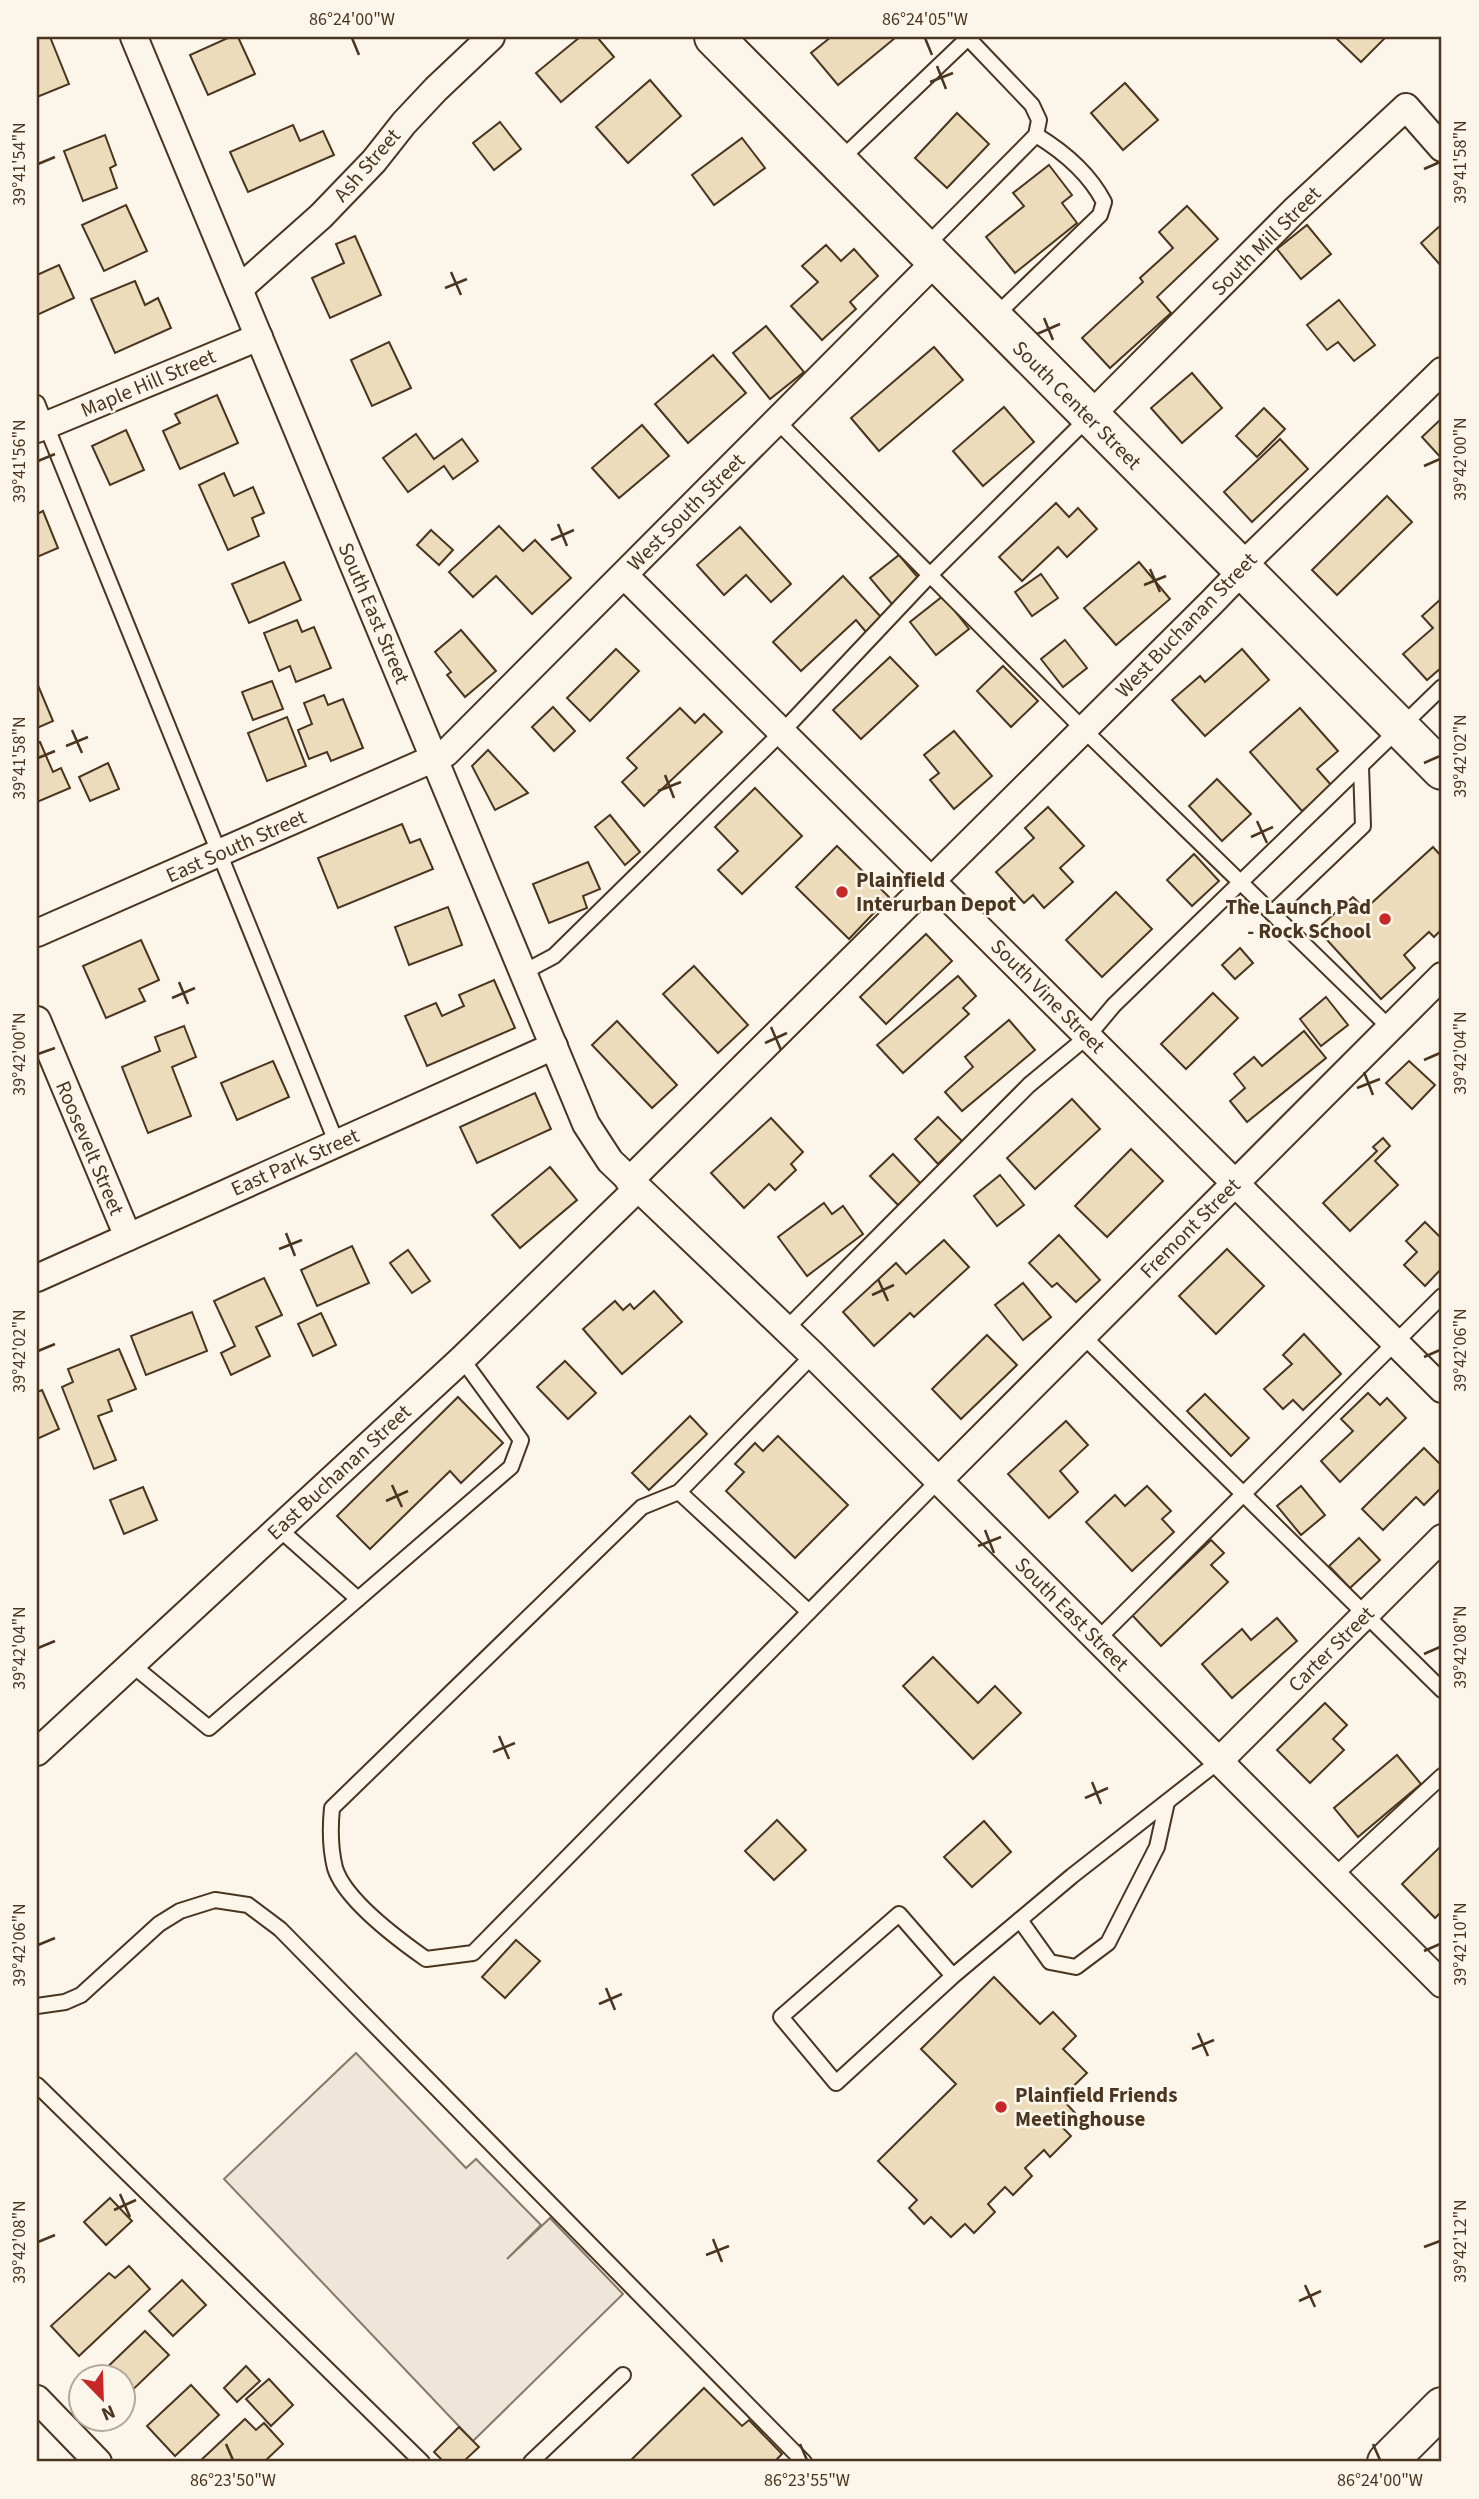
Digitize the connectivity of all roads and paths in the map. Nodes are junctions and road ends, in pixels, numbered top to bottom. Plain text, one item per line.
1 (134, 37) edge
2 (491, 37) edge
3 (714, 37) edge
4 (1036, 135) junction
5 (1442, 148) edge
6 (838, 163) junction
7 (929, 256) junction
8 (239, 289) junction
9 (992, 319) junction
10 (259, 337) junction
11 (1442, 371) edge
12 (1089, 417) junction
13 (40, 419) edge
14 (777, 422) junction
15 (1242, 571) junction
16 (624, 575) junction
17 (930, 575) junction
18 (1442, 687) edge
19 (1402, 729) junction
20 (1084, 730) junction
21 (782, 732) junction
22 (434, 758) junction
23 (1361, 766) junction
24 (1442, 770) edge
25 (218, 854) junction
26 (932, 881) junction
27 (1241, 882) junction
28 (1272, 913) junction
29 (37, 933) edge
30 (524, 972) junction
31 (1442, 976) edge
32 (37, 1020) edge
33 (1390, 1028) junction
34 (1088, 1036) junction
35 (554, 1046) junction
36 (337, 1144) junction
37 (1236, 1183) junction
38 (633, 1185) junction
39 (128, 1237) junction
40 (37, 1278) edge
41 (1442, 1296) edge
42 (786, 1329) junction
43 (1083, 1336) junction
44 (1395, 1342) junction
45 (813, 1355) junction
46 (462, 1359) junction
47 (1442, 1389) edge
48 (939, 1480) junction
49 (679, 1492) junction
50 (1243, 1493) junction
51 (278, 1528) junction
52 (1442, 1538) edge
53 (358, 1599) junction
54 (809, 1612) junction
55 (1366, 1614) junction
56 (1098, 1639) junction
57 (131, 1664) junction
58 (1442, 1690) edge
59 (37, 1752) edge
60 (1219, 1761) junction
61 (1442, 1776) edge
62 (1167, 1802) junction
63 (1334, 1876) junction
64 (1020, 1920) junction
65 (953, 1976) junction
66 (1442, 1984) edge
67 (37, 2006) edge
68 (37, 2085) edge
69 (623, 2375) dead end
70 (37, 2399) edge
71 (1442, 2407) edge
72 (98, 2462) edge
73 (422, 2462) edge
74 (531, 2462) edge
75 (804, 2462) edge
76 (1387, 2462) edge

1 - 8 street, South East Street
2 - 8 street, Ash Street
3 - 6 main road, South Center Street
4 - 6 lane
4 - 7 lane
4 - 9 lane
5 - 12 street, South Mill Street
6 - 7 main road, South Center Street
7 - 9 main road, South Center Street
7 - 14 street, West South Street
8 - 10 street, South East Street
9 - 12 main road, South Center Street
10 - 13 street, Maple Hill Street
10 - 22 street, South East Street
11 - 15 street, West Buchanan Street
12 - 15 main road, South Center Street
12 - 17 lane
13 - 25 lane
14 - 16 street, West South Street
14 - 17 lane
15 - 19 main road, South Center Street
15 - 20 street, West Buchanan Street
16 - 21 street, South Vine Street
16 - 22 street, West South Street
17 - 20 lane
17 - 21 lane
18 - 19 lane
19 - 23 lane
19 - 24 main road, South Center Street
20 - 26 street, West Buchanan Street
20 - 27 lane
21 - 26 street, South Vine Street
21 - 30 lane
22 - 25 street, East South Street
22 - 30 street, South East Street
23 - 27 lane
23 - 28 lane
25 - 29 street, East South Street
25 - 36 lane
26 - 34 street, South Vine Street
26 - 38 street, East Buchanan Street
27 - 28 lane
27 - 34 lane
28 - 33 lane
30 - 35 street, South East Street
31 - 33 street, Fremont Street
32 - 39 street, Roosevelt Street
33 - 37 street, Fremont Street
34 - 37 street, South Vine Street
34 - 42 lane
35 - 36 street, East Park Street
35 - 38 street, South East Street
36 - 39 street, East Park Street
37 - 43 street, Fremont Street
37 - 44 street, South Vine Street
38 - 42 street, South East Street
38 - 46 street, East Buchanan Street
39 - 40 street, East Park Street
41 - 44 lane
42 - 45 street, South East Street
43 - 48 street, Fremont Street
43 - 50 lane
44 - 47 street, South Vine Street
44 - 50 lane
45 - 48 street, South East Street
45 - 49 lane
46 - 51 street, East Buchanan Street
46 - 53 lane
48 - 54 lane
48 - 56 street, South East Street
49 - 54 lane
49 - 54 lane
50 - 55 lane
50 - 56 lane
51 - 53 lane
51 - 57 street, East Buchanan Street
52 - 55 street, Carter Street
53 - 57 lane
55 - 58 lane
55 - 60 street, Carter Street
56 - 60 street, South East Street
57 - 59 street, East Buchanan Street
60 - 62 lane
60 - 63 street, South East Street
61 - 63 lane
62 - 64 lane
62 - 64 lane
63 - 66 street, South East Street
64 - 65 lane
65 - 65 lane
67 - 75 lane
68 - 73 lane
69 - 74 lane
70 - 72 street
71 - 76 main road

